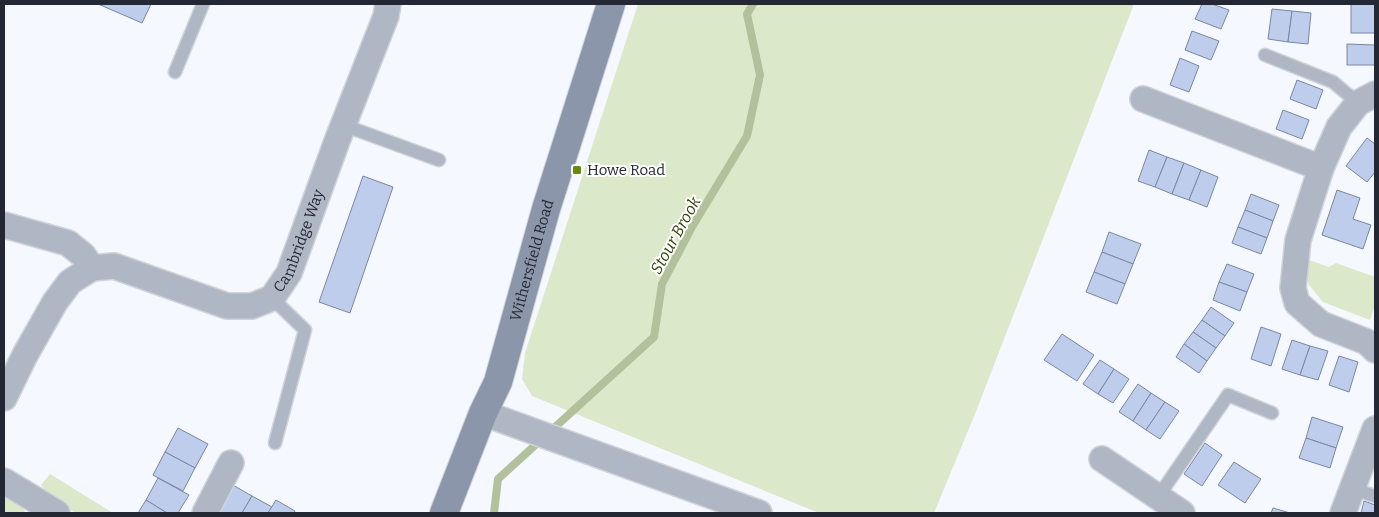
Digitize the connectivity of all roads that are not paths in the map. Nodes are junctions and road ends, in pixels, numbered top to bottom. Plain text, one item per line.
1 (203, 4) edge
2 (388, 4) edge
3 (611, 4) edge
4 (1265, 54) dead end
5 (175, 72) dead end
6 (1143, 99) dead end
7 (1366, 99) edge
8 (343, 125) junction
9 (439, 160) dead end
10 (1321, 168) junction
11 (4, 225) edge
12 (92, 268) junction
13 (272, 298) junction
14 (1375, 350) edge
15 (4, 398) edge
16 (483, 413) junction
17 (1272, 413) dead end
18 (1375, 429) edge
19 (275, 443) dead end
20 (1102, 459) dead end
21 (231, 464) dead end
22 (4, 481) edge
23 (1364, 492) edge
24 (1158, 497) junction
25 (41, 509) edge
26 (205, 513) edge
27 (444, 513) edge
28 (759, 513) edge
29 (1182, 513) edge
30 (1343, 513) edge

1 - 5 lane
2 - 8 street, Cambridge Way
3 - 16 street, Withersfield Road
4 - 7 lane
6 - 10 street
7 - 10 street
8 - 9 lane
8 - 13 street, Cambridge Way
10 - 14 street
11 - 12 street
12 - 13 street, Cambridge Way
12 - 15 street
13 - 19 lane
16 - 27 street, Withersfield Road
16 - 28 street
17 - 24 lane
18 - 23 street
20 - 24 street
21 - 26 street
22 - 25 street
23 - 30 street
24 - 29 street

